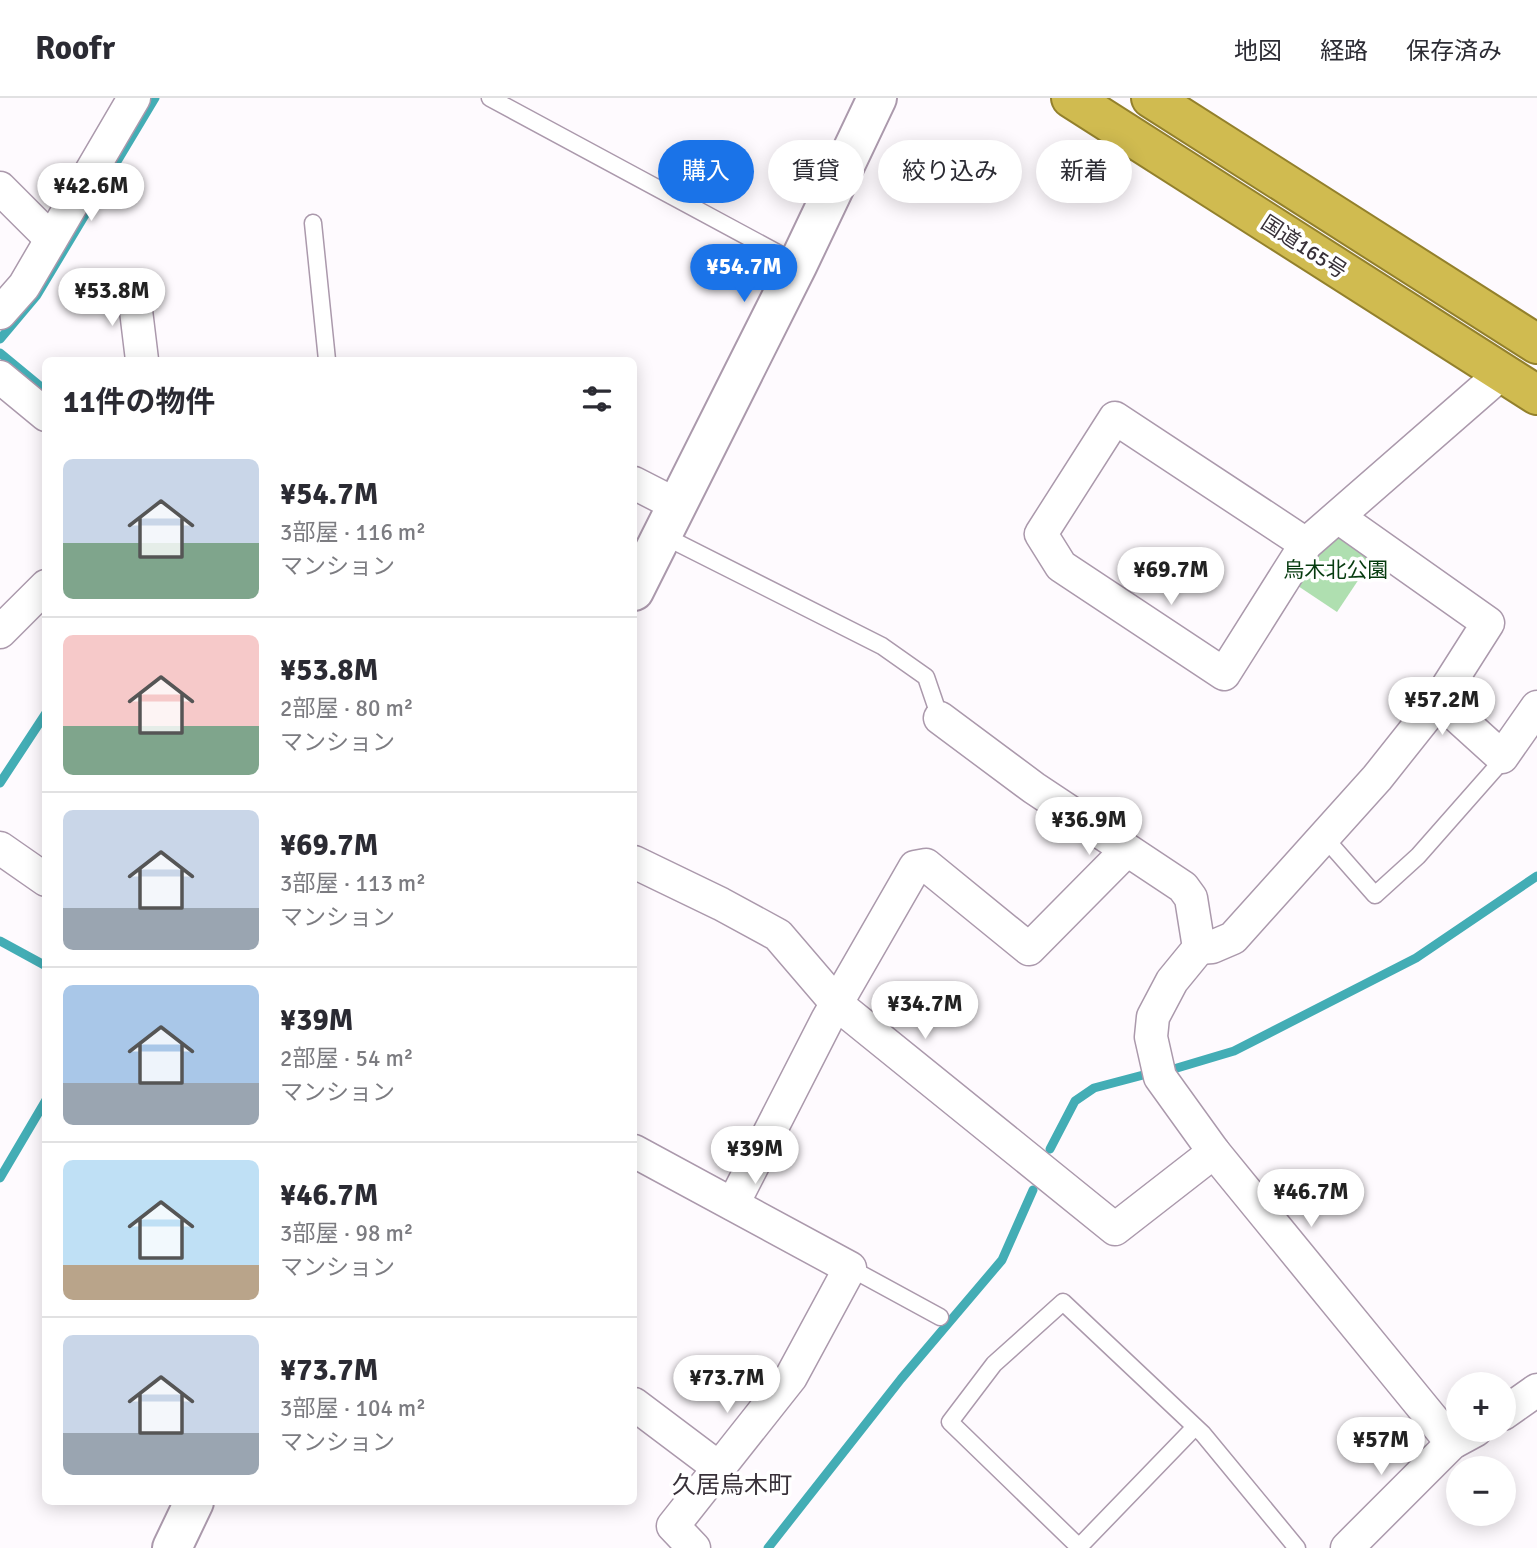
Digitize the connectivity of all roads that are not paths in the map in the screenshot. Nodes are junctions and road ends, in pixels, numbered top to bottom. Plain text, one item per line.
1 (134, 98) edge
2 (490, 98) edge
3 (877, 98) edge
4 (1072, 98) edge
5 (1151, 98) edge
6 (0, 188) edge
7 (313, 223) dead end
8 (51, 239) junction
9 (798, 264) junction
10 (134, 293) dead end
11 (0, 313) edge
12 (1537, 344) edge
13 (142, 357) edge
14 (327, 357) edge
15 (1502, 373) junction
16 (0, 377) edge
17 (1537, 395) edge
18 (42, 412) edge
19 (637, 486) edge
20 (1338, 517) junction
21 (670, 520) junction
22 (1307, 544) junction
23 (637, 586) edge
24 (42, 590) edge
25 (0, 632) edge
26 (1439, 700) junction
27 (1537, 707) edge
28 (940, 718) joint
29 (1502, 757) junction
30 (1324, 837) junction
31 (0, 848) edge
32 (1126, 851) junction
33 (637, 863) edge
34 (42, 877) edge
35 (1199, 947) junction
36 (838, 1005) junction
37 (1214, 1152) junction
38 (637, 1153) edge
39 (733, 1204) junction
40 (850, 1268) junction
41 (940, 1317) dead end
42 (1537, 1390) edge
43 (1516, 1405) edge
44 (637, 1406) edge
45 (1446, 1416) edge
46 (1195, 1427) junction
47 (1459, 1442) edge
48 (719, 1468) junction
49 (193, 1505) edge
50 (1079, 1547) edge
51 (172, 1548) edge
52 (694, 1548) edge
53 (1297, 1548) edge
54 (1347, 1548) edge

1 - 8 street
2 - 9 lane
3 - 9 street
4 - 15 highway, 国道165号
5 - 12 highway, 国道165号
6 - 8 street
7 - 14 lane
8 - 11 street
9 - 21 street
10 - 13 street
15 - 17 highway, 国道165号
15 - 20 street
16 - 18 street
19 - 21 street
20 - 22 street
20 - 26 street
21 - 23 street
21 - 28 lane
22 - 22 street
24 - 25 street
26 - 29 street
26 - 30 street
27 - 29 street
28 - 32 street
29 - 30 lane
30 - 35 street
31 - 34 street
32 - 35 street
32 - 36 street
33 - 36 street
35 - 37 street
36 - 37 street
36 - 39 street
37 - 45 street
38 - 39 street
39 - 40 street
40 - 41 lane
40 - 48 street
42 - 43 street
44 - 48 street
46 - 50 lane
46 - 50 lane
46 - 53 lane
47 - 54 street
48 - 52 street
49 - 51 street

